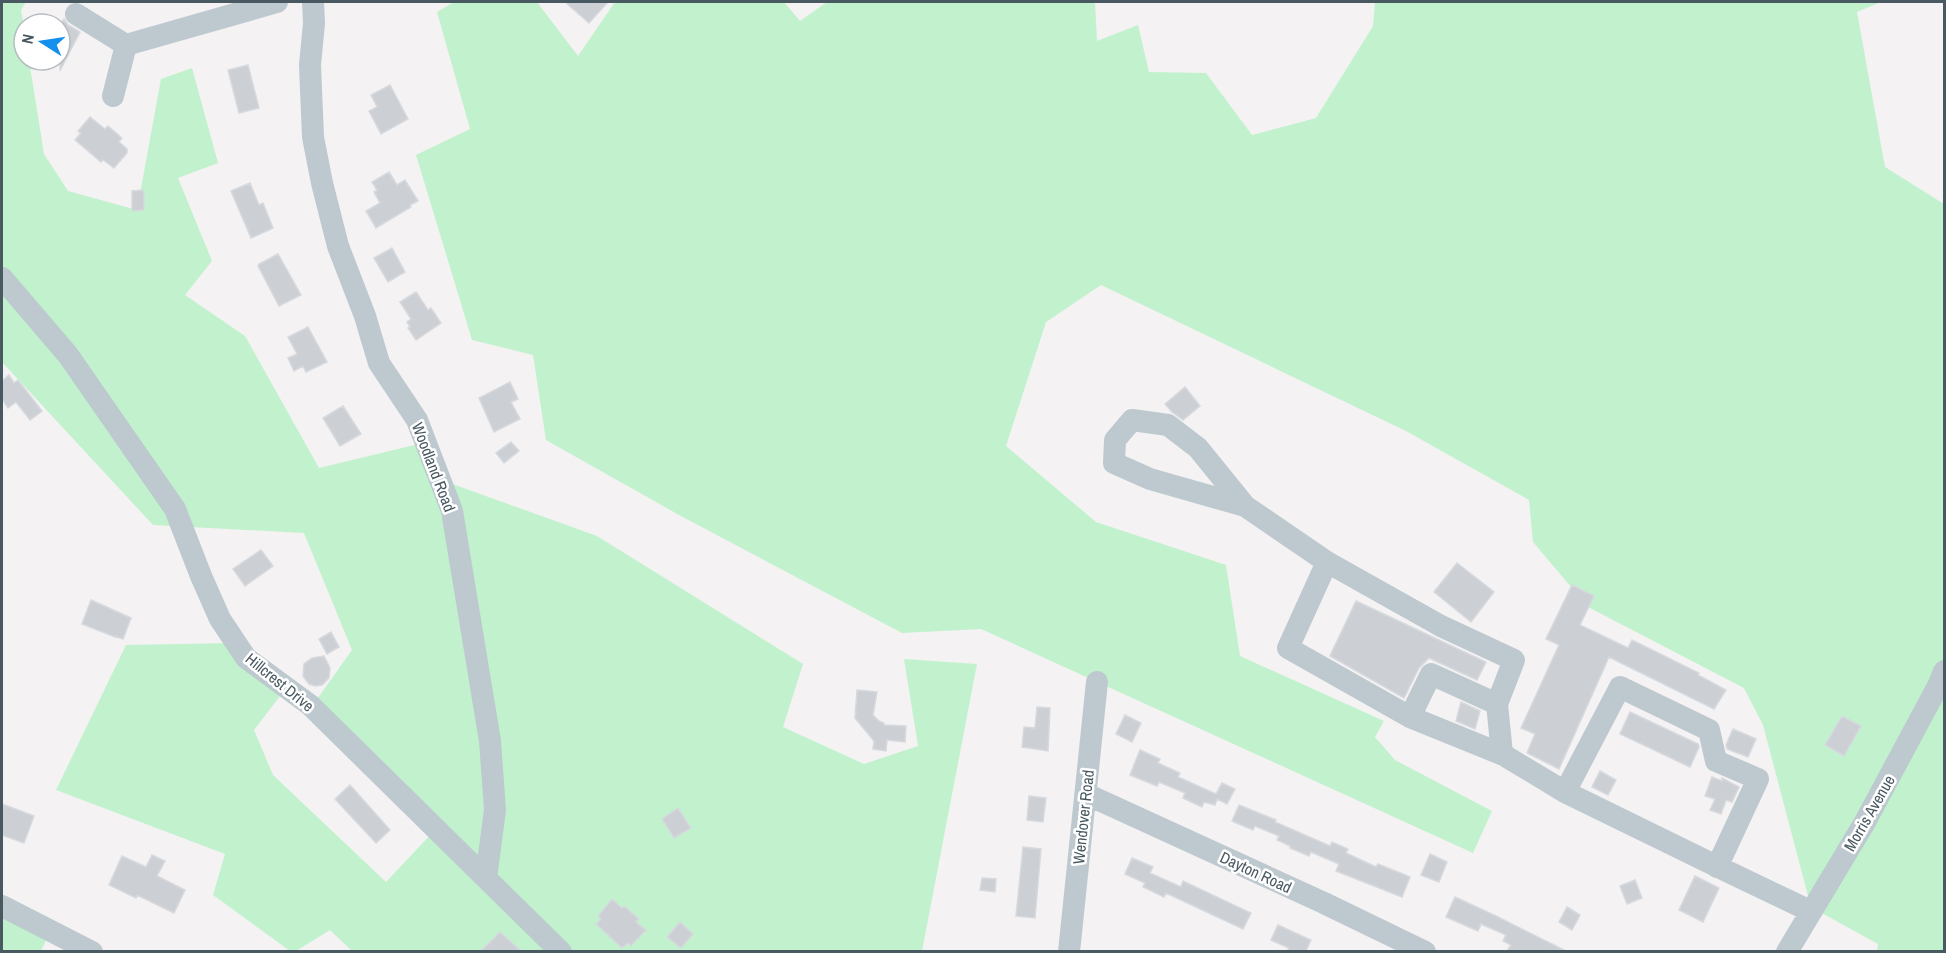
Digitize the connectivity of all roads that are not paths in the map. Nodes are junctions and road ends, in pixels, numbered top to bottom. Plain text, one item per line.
1 (278, 2) edge
2 (313, 2) edge
3 (76, 14) dead end
4 (126, 45) junction
5 (113, 96) dead end
6 (2, 278) edge
7 (1245, 506) junction
8 (1327, 562) junction
9 (1944, 671) edge
10 (1097, 682) dead end
11 (1497, 704) junction
12 (1410, 717) junction
13 (1506, 756) junction
14 (1564, 792) junction
15 (1086, 794) junction
16 (1717, 867) junction
17 (486, 878) junction
18 (2, 906) edge
19 (1810, 911) junction
20 (92, 951) edge
21 (561, 951) edge
22 (1069, 951) edge
23 (1425, 951) edge
24 (1787, 951) edge

1 - 4 street
2 - 17 street, Woodland Road
3 - 4 street
4 - 5 street
6 - 17 street, Hillcrest Drive
7 - 7 street
7 - 8 street
8 - 11 street
8 - 12 street
9 - 19 street, Morris Avenue
10 - 15 street, Wendover Road
11 - 12 street
11 - 13 street
12 - 13 street
13 - 14 street
14 - 16 street
14 - 16 street
15 - 22 street, Wendover Road
15 - 23 street, Dayton Road
16 - 19 street
17 - 21 street, Hillcrest Drive
18 - 20 street
19 - 24 street, Morris Avenue

